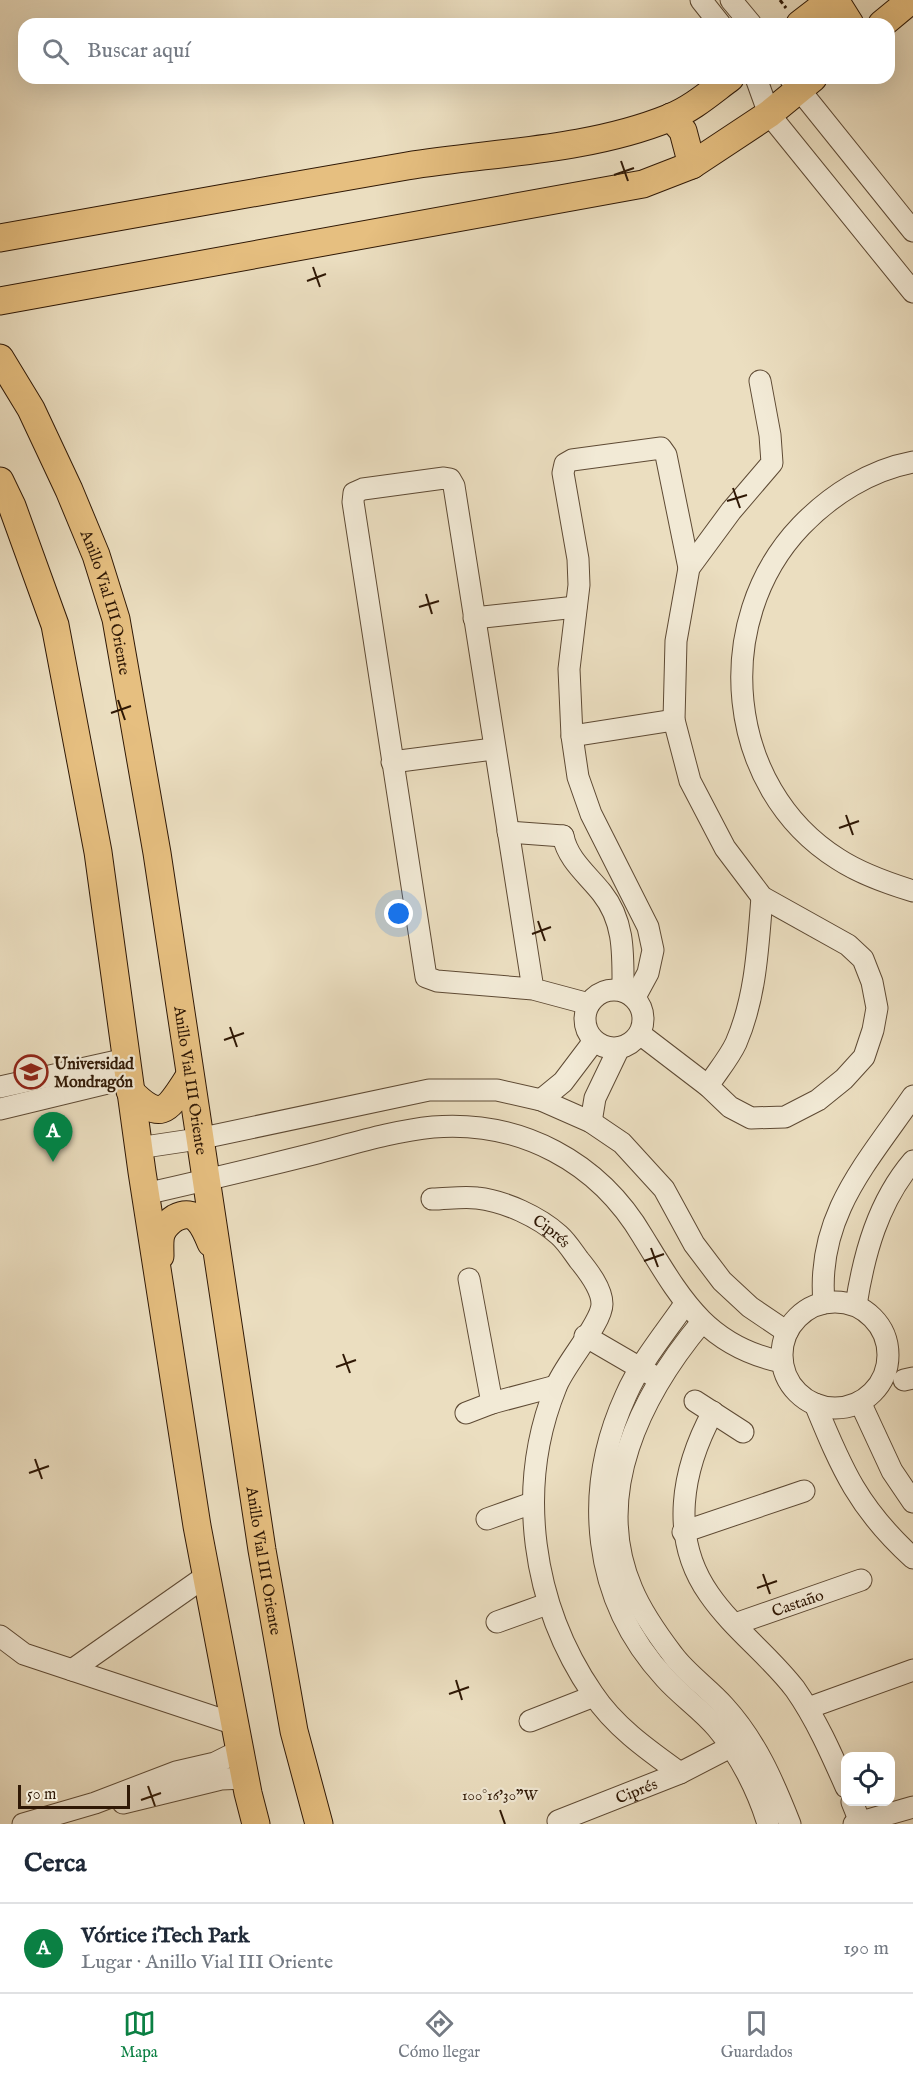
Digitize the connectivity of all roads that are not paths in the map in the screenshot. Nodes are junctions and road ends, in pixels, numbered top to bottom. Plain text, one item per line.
1 (701, 0) edge
2 (731, 0) edge
3 (833, 0) edge
4 (910, 0) edge
5 (715, 18) edge
6 (746, 18) edge
7 (808, 18) edge
8 (846, 18) edge
9 (889, 18) edge
10 (722, 84) edge
11 (758, 84) edge
12 (798, 84) edge
13 (802, 84) edge
14 (769, 114) junction
15 (671, 117) junction
16 (693, 165) junction
17 (913, 231) edge
18 (0, 238) edge
19 (913, 292) edge
20 (2, 305) edge
21 (0, 358) edge
22 (760, 381) dead end
23 (913, 462) edge
24 (0, 481) edge
25 (689, 568) junction
26 (576, 607) junction
27 (474, 618) junction
28 (674, 720) junction
29 (572, 736) junction
30 (494, 748) junction
31 (392, 762) junction
32 (591, 814) junction
33 (508, 832) junction
34 (563, 836) junction
35 (913, 891) edge
36 (762, 897) junction
37 (533, 989) junction
38 (629, 994) junction
39 (589, 1004) junction
40 (640, 1034) junction
41 (594, 1041) junction
42 (619, 1048) junction
43 (128, 1076) junction
44 (189, 1077) junction
45 (708, 1086) junction
46 (0, 1087) edge
47 (913, 1096) edge
48 (541, 1100) junction
49 (0, 1109) edge
50 (591, 1122) junction
51 (198, 1139) junction
52 (138, 1148) junction
53 (913, 1161) edge
54 (205, 1180) junction
55 (146, 1194) junction
56 (432, 1199) dead end
57 (218, 1261) junction
58 (158, 1279) junction
59 (469, 1279) dead end
60 (824, 1303) junction
61 (685, 1304) junction
62 (855, 1305) junction
63 (702, 1322) junction
64 (787, 1332) junction
65 (665, 1333) junction
66 (585, 1336) junction
67 (683, 1346) junction
68 (782, 1362) junction
69 (650, 1374) junction
70 (556, 1386) junction
71 (695, 1401) dead end
72 (860, 1402) junction
73 (492, 1403) junction
74 (815, 1404) junction
75 (713, 1412) junction
76 (466, 1413) dead end
77 (743, 1432) dead end
78 (804, 1491) dead end
79 (913, 1502) edge
80 (532, 1503) junction
81 (488, 1519) dead end
82 (683, 1532) junction
83 (913, 1558) edge
84 (206, 1576) junction
85 (861, 1580) dead end
86 (547, 1604) junction
87 (497, 1622) dead end
88 (735, 1624) junction
89 (0, 1636) edge
90 (72, 1670) junction
91 (913, 1670) edge
92 (594, 1696) junction
93 (808, 1708) junction
94 (530, 1721) dead end
95 (234, 1724) junction
96 (740, 1743) junction
97 (239, 1751) junction
98 (680, 1773) junction
99 (841, 1777) edge
100 (245, 1778) junction
101 (178, 1780) junction
102 (853, 1806) edge
103 (913, 1807) edge
104 (558, 1821) dead end
105 (857, 1823) edge
106 (23, 1824) edge
107 (256, 1824) edge
108 (319, 1824) edge
109 (768, 1824) edge
110 (790, 1824) edge

1 - 5 street
2 - 6 street
3 - 7 main road
3 - 8 main road
4 - 9 main road
10 - 15 main road
11 - 14 street
12 - 14 main road
13 - 17 street
14 - 16 main road
14 - 19 street
15 - 16 main road
15 - 18 main road
16 - 20 main road
21 - 44 main road, Anillo Vial III Oriente
22 - 25 street
23 - 35 street
24 - 43 main road
25 - 26 street
25 - 28 street
26 - 27 street
26 - 29 street
27 - 30 street
27 - 31 street
28 - 29 street
28 - 36 street
29 - 32 street
30 - 31 street
30 - 33 street
31 - 37 street
32 - 34 street
32 - 38 street
33 - 34 street
33 - 37 street
34 - 38 street
36 - 45 street
36 - 45 street
37 - 39 street
38 - 39 street
38 - 40 street
39 - 41 street
40 - 42 street
40 - 45 street
41 - 42 street
41 - 48 street
42 - 50 street
43 - 44 main road
43 - 46 street
43 - 49 street
43 - 52 main road
44 - 51 main road, Anillo Vial III Oriente
47 - 60 street
48 - 50 street
48 - 51 street
50 - 64 street
51 - 52 street
51 - 54 main road, Anillo Vial III Oriente
52 - 55 main road
53 - 62 street
54 - 55 street
54 - 57 main road, Anillo Vial III Oriente
54 - 61 street
55 - 58 main road
56 - 66 street, Ciprés
57 - 58 main road
57 - 108 main road, Anillo Vial III Oriente
58 - 84 main road
59 - 73 street
60 - 62 street
60 - 64 street
61 - 63 street
61 - 65 street
62 - 72 street
63 - 67 street
63 - 68 street
64 - 68 street
65 - 67 street
65 - 69 street
66 - 69 street
66 - 70 street, Ciprés
67 - 69 street
68 - 74 street
69 - 96 street
70 - 73 street
70 - 80 street, Ciprés
71 - 75 street
72 - 74 street
72 - 79 street
73 - 76 street
74 - 83 street
75 - 77 street
75 - 82 street
78 - 82 street
80 - 81 street
80 - 86 street, Ciprés
82 - 88 street
84 - 90 street
84 - 95 main road
85 - 88 street, Castaño
86 - 87 street
86 - 92 street, Ciprés
88 - 93 street
89 - 90 street
90 - 95 street
91 - 93 street
92 - 94 street
92 - 98 street, Ciprés
93 - 99 street
95 - 97 main road
96 - 98 street, Ciprés
96 - 109 street
96 - 110 street
97 - 100 main road
97 - 101 street
98 - 104 street, Ciprés
100 - 101 street
100 - 107 main road
101 - 106 street
102 - 105 street
103 - 105 street

